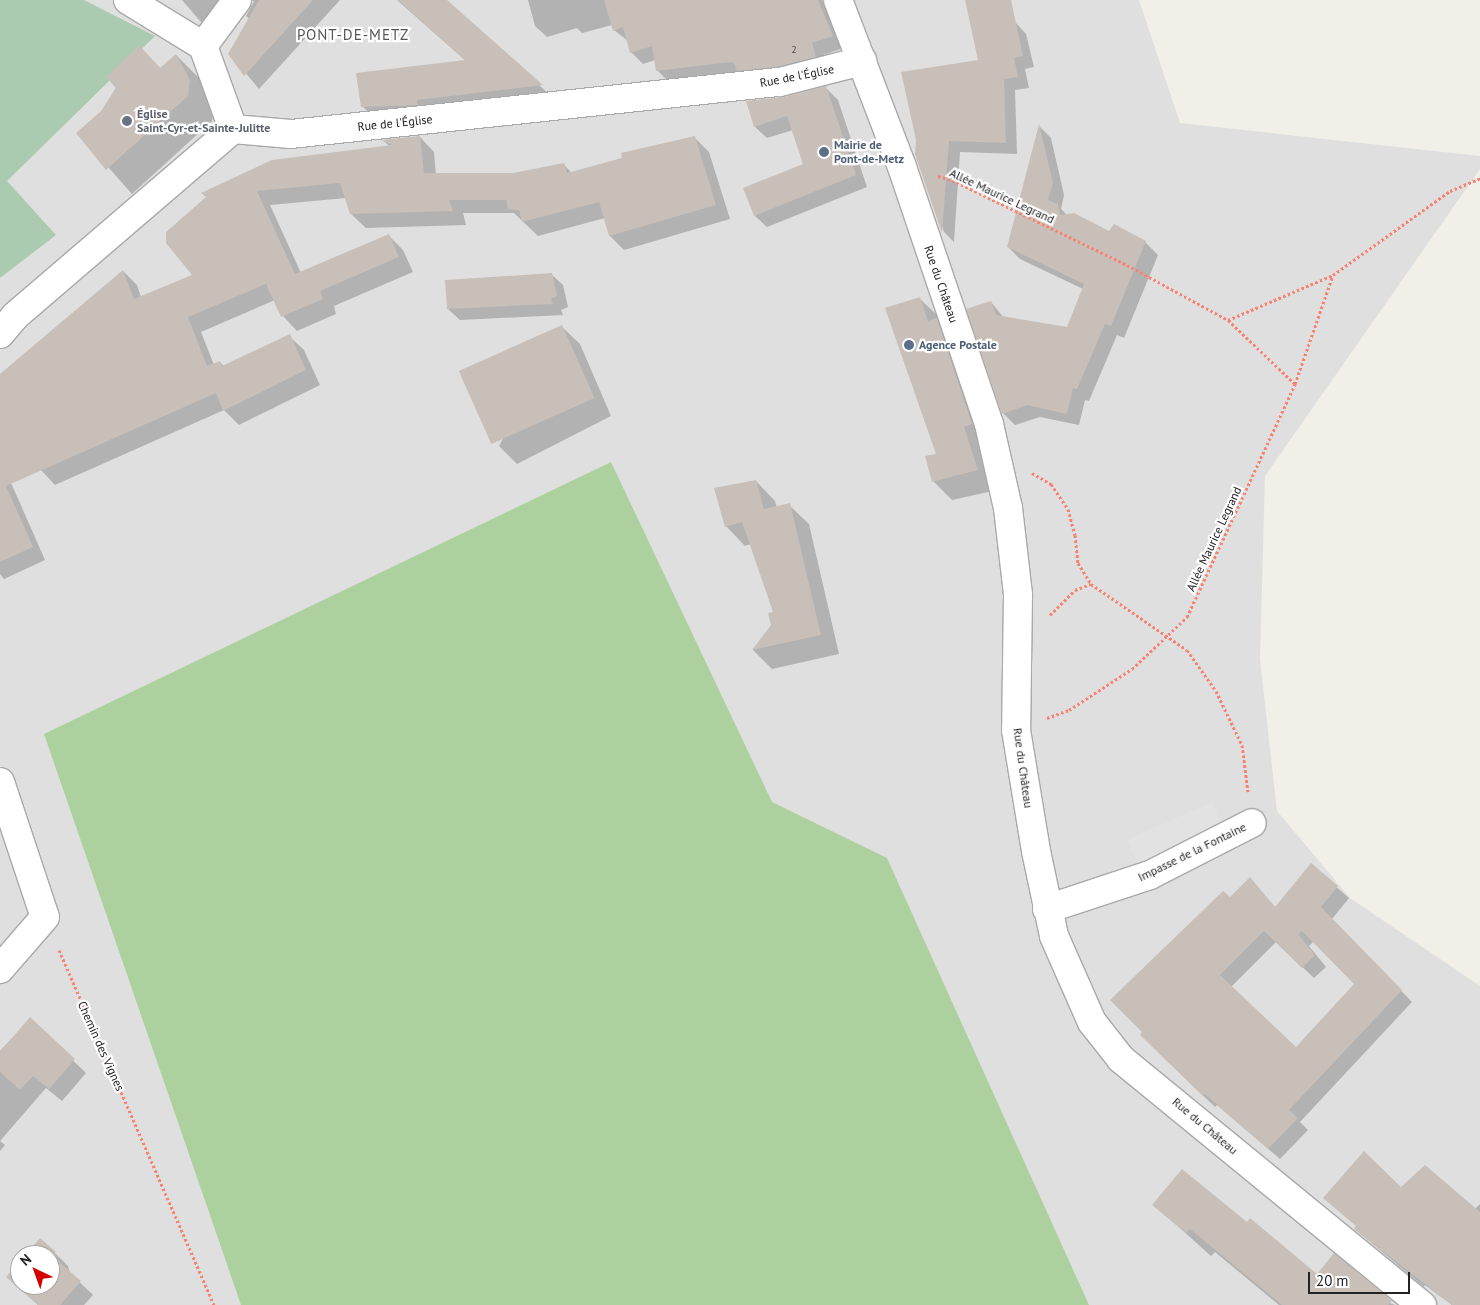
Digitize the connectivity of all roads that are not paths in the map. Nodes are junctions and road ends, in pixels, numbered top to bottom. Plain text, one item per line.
1 (128, 0) edge
2 (237, 0) edge
3 (838, 0) edge
4 (203, 46) junction
5 (862, 61) junction
6 (233, 129) junction
7 (0, 334) edge
8 (0, 782) edge
9 (1252, 822) road end
10 (1046, 909) junction
11 (0, 969) edge
12 (1422, 1305) edge

1 - 4 street
2 - 4 street
3 - 5 street, Rue du Château
4 - 6 street
5 - 6 street, Rue de l'Église
5 - 10 street, Rue du Château
6 - 7 street
8 - 11 street
9 - 10 street, Impasse de la Fontaine
10 - 12 street, Rue du Château

